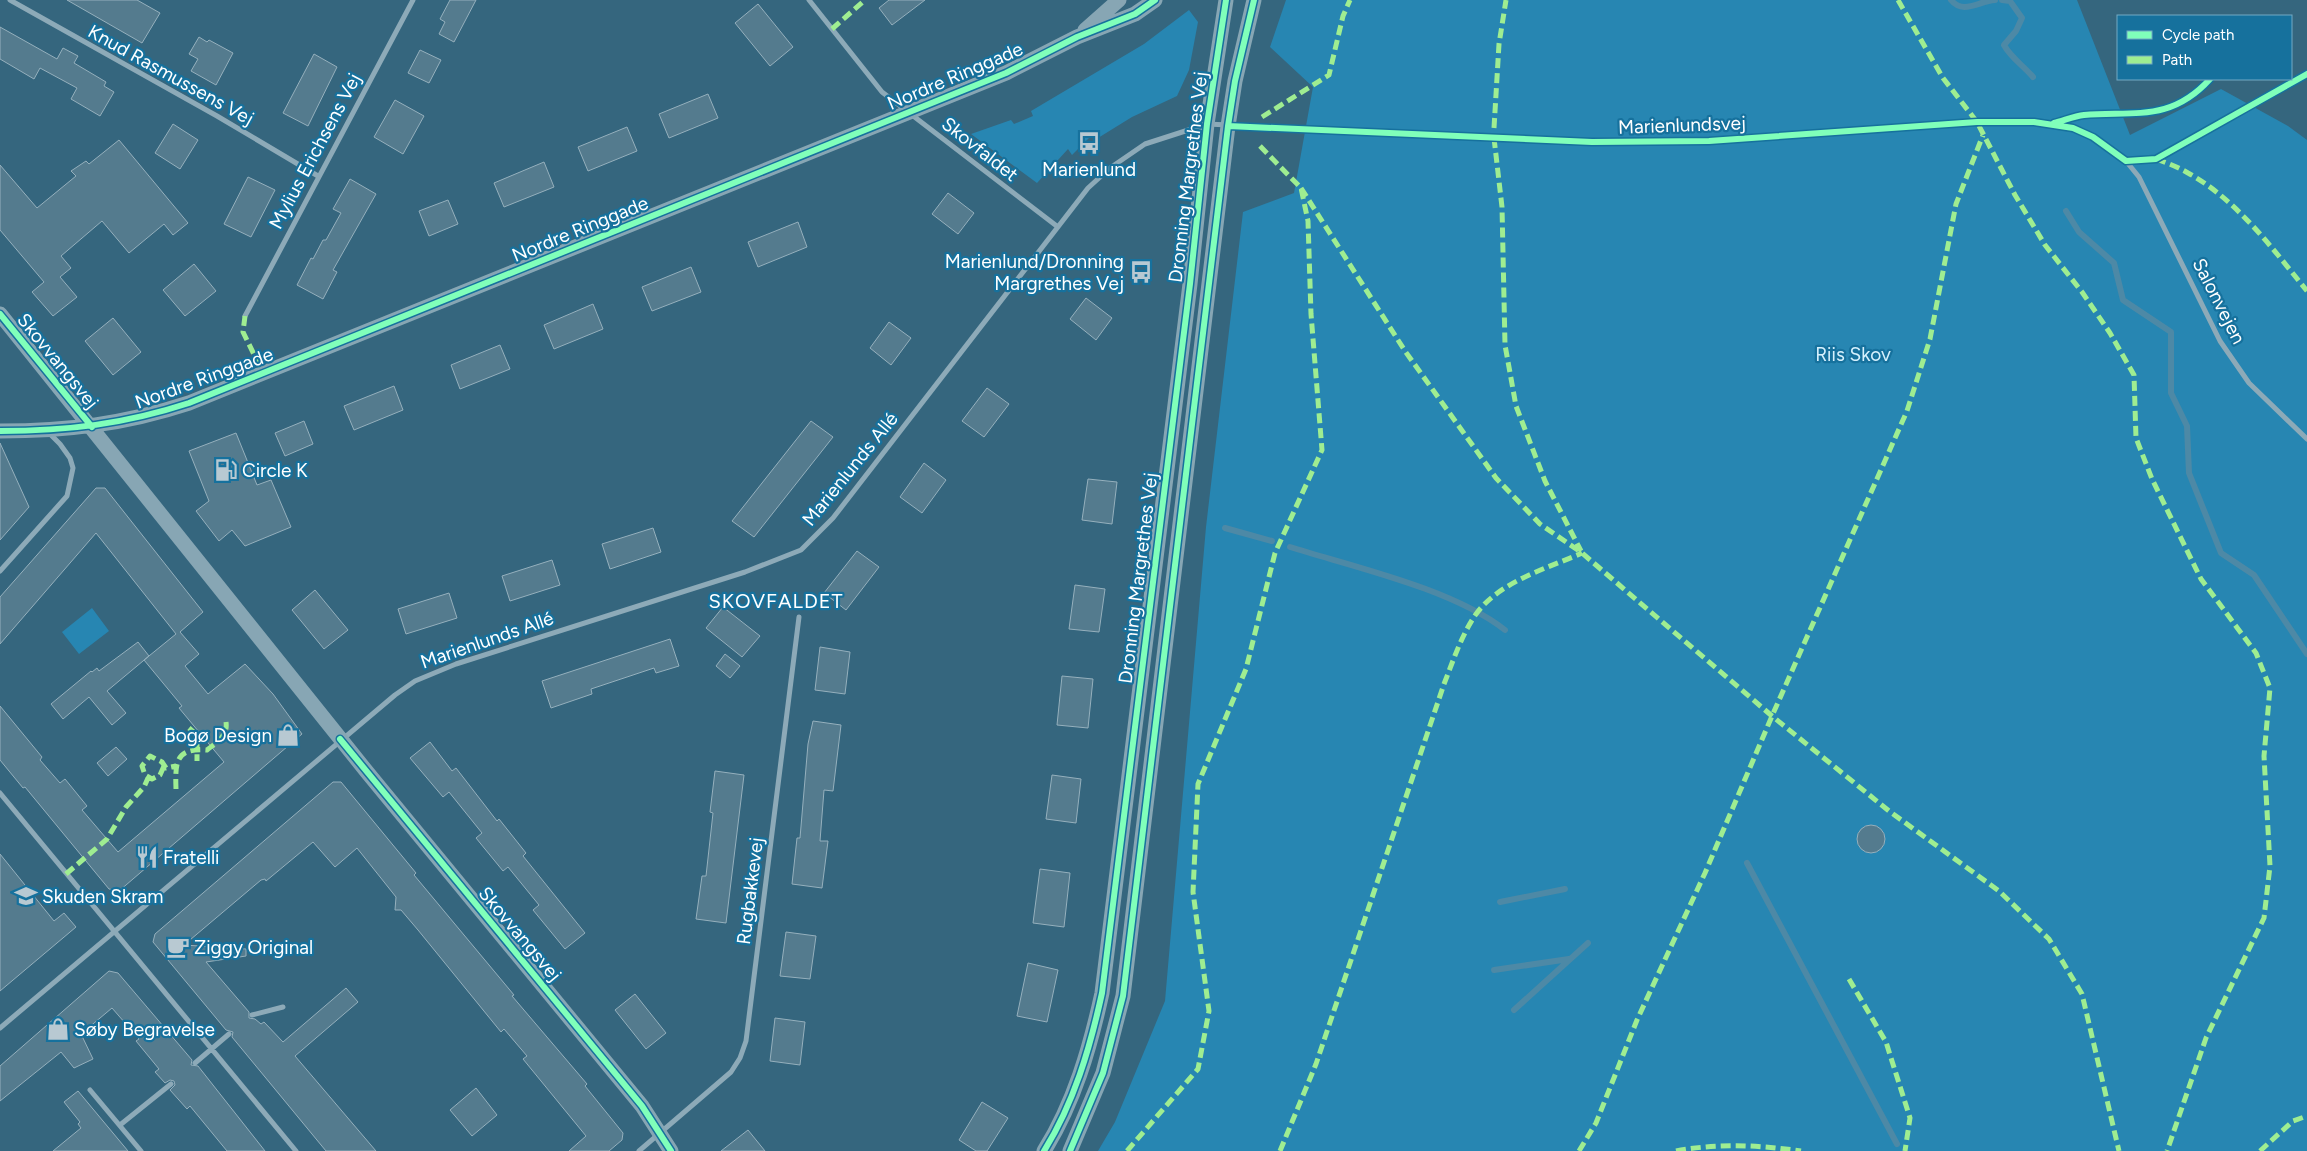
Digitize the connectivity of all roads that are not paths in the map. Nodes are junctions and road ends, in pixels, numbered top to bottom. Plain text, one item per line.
1 (10, 0) edge
2 (413, 0) edge
3 (810, 0) edge
4 (1119, 0) edge
5 (1155, 0) edge
6 (1226, 0) edge
7 (1254, 0) edge
8 (1077, 37) junction
9 (908, 112) junction
10 (1207, 124) junction
11 (1228, 126) junction
12 (2126, 162) joint
13 (318, 176) junction
14 (1058, 228) junction
15 (0, 314) edge
16 (245, 316) dead end
17 (92, 427) junction
18 (0, 431) edge
19 (46, 431) junction
20 (2307, 440) edge
21 (0, 571) edge
22 (799, 617) dead end
23 (340, 739) junction
24 (0, 794) edge
25 (115, 932) junction
26 (283, 1007) dead end
27 (252, 1015) dead end
28 (0, 1028) edge
29 (229, 1034) dead end
30 (211, 1049) junction
31 (194, 1063) dead end
32 (171, 1084) dead end
33 (90, 1090) dead end
34 (120, 1125) junction
35 (660, 1134) junction
36 (141, 1151) edge
37 (296, 1151) edge
38 (639, 1151) edge
39 (671, 1151) edge
40 (1044, 1151) edge
41 (1070, 1151) edge

1 - 13 street, Knud Rasmussens Vej
2 - 13 street, Mylius Erichsens Vej
3 - 9 street, Skovfaldet
4 - 8 street, Nordre Ringgade
5 - 8 street, Nordre Ringgade
6 - 10 street, Dronning Margrethes Vej
7 - 11 street, Dronning Margrethes Vej
8 - 9 street, Nordre Ringgade
9 - 14 street, Skovfaldet
9 - 17 street, Nordre Ringgade
10 - 11 street, Marienlundsvej
10 - 14 street, Marienlunds Allé
10 - 40 street, Dronning Margrethes Vej
11 - 12 street, Marienlundsvej
11 - 41 street, Dronning Margrethes Vej
12 - 20 street, Salonvejen
13 - 16 street, Mylius Erichsens Vej
14 - 23 street, Marienlunds Allé
15 - 17 street, Skovvangsvej
17 - 19 street, Nordre Ringgade
17 - 23 street, Skovvangsvej
18 - 19 street, Nordre Ringgade
19 - 21 street
22 - 35 street, Rugbakkevej
23 - 25 street, Marienlunds Allé
23 - 35 street, Skovvangsvej
24 - 25 street
25 - 28 street, Marienlunds Allé
25 - 30 street
26 - 27 street
29 - 30 street
30 - 31 street
30 - 37 street
32 - 34 street
33 - 34 street
34 - 36 street
35 - 38 street, Rugbakkevej
35 - 39 street, Skovvangsvej

